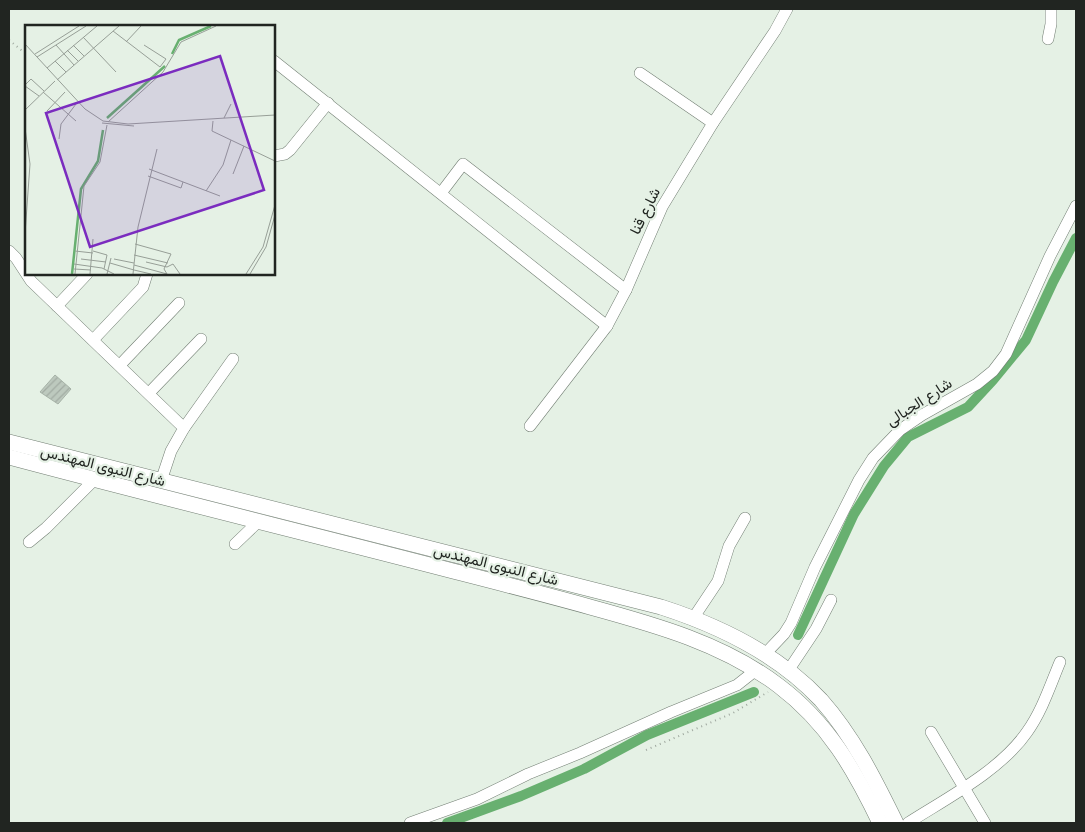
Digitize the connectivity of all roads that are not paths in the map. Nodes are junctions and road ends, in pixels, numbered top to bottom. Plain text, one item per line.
1 (787, 9) edge
2 (1050, 9) edge
3 (1048, 39) dead end
4 (275, 62) edge
5 (640, 73) dead end
6 (328, 103) junction
7 (713, 123) junction
8 (275, 156) edge
9 (441, 193) junction
10 (1076, 206) edge
11 (9, 251) edge
12 (25, 267) edge
13 (86, 275) edge
14 (147, 275) edge
15 (35, 278) edge
16 (626, 290) junction
17 (179, 303) dead end
18 (58, 306) junction
19 (607, 326) junction
20 (201, 338) dead end
21 (93, 340) junction
22 (232, 359) dead end
23 (120, 365) junction
24 (149, 393) junction
25 (530, 426) dead end
26 (184, 428) junction
27 (9, 442) edge
28 (9, 458) edge
29 (94, 480) junction
30 (161, 481) junction
31 (745, 518) dead end
32 (259, 521) junction
33 (29, 542) dead end
34 (235, 544) dead end
35 (529, 573) junction
36 (556, 580) junction
37 (525, 590) junction
38 (552, 597) junction
39 (831, 600) dead end
40 (694, 617) junction
41 (765, 654) junction
42 (1060, 662) dead end
43 (756, 670) junction
44 (788, 672) junction
45 (932, 732) dead end
46 (964, 787) junction
47 (410, 823) edge
48 (880, 823) edge
49 (896, 823) edge
50 (908, 823) edge
51 (986, 823) edge

1 - 7 street, شارع قنا
2 - 3 street
4 - 6 street
5 - 7 street
6 - 8 street
6 - 9 street
7 - 16 street, شارع قنا
9 - 16 street
9 - 19 street
10 - 41 street, شارع الجبالى
11 - 12 street
13 - 18 street
14 - 21 street
15 - 18 street
16 - 19 street, شارع قنا
17 - 23 street
18 - 21 street
19 - 25 street, شارع قنا
20 - 24 street
21 - 23 street
22 - 26 street
23 - 24 street
24 - 26 street
26 - 30 street
27 - 30 main road, شارع النبوى المهندس
28 - 29 main road, شارع النبوى المهندس
29 - 32 main road, شارع النبوى المهندس
29 - 33 street
30 - 35 main road, شارع النبوى المهندس
31 - 40 street
32 - 34 street
32 - 37 main road, شارع النبوى المهندس
35 - 36 main road, شارع النبوى المهندس
35 - 37 main road
36 - 38 main road
36 - 40 main road, شارع النبوى المهندس
37 - 38 main road, شارع النبوى المهندس
38 - 43 main road, شارع النبوى المهندس
39 - 44 street
40 - 41 main road, شارع النبوى المهندس
41 - 44 main road, شارع النبوى المهندس
42 - 46 street
43 - 47 street
43 - 48 main road, شارع النبوى المهندس
44 - 49 main road, شارع النبوى المهندس
45 - 46 street
46 - 50 street
46 - 51 street

